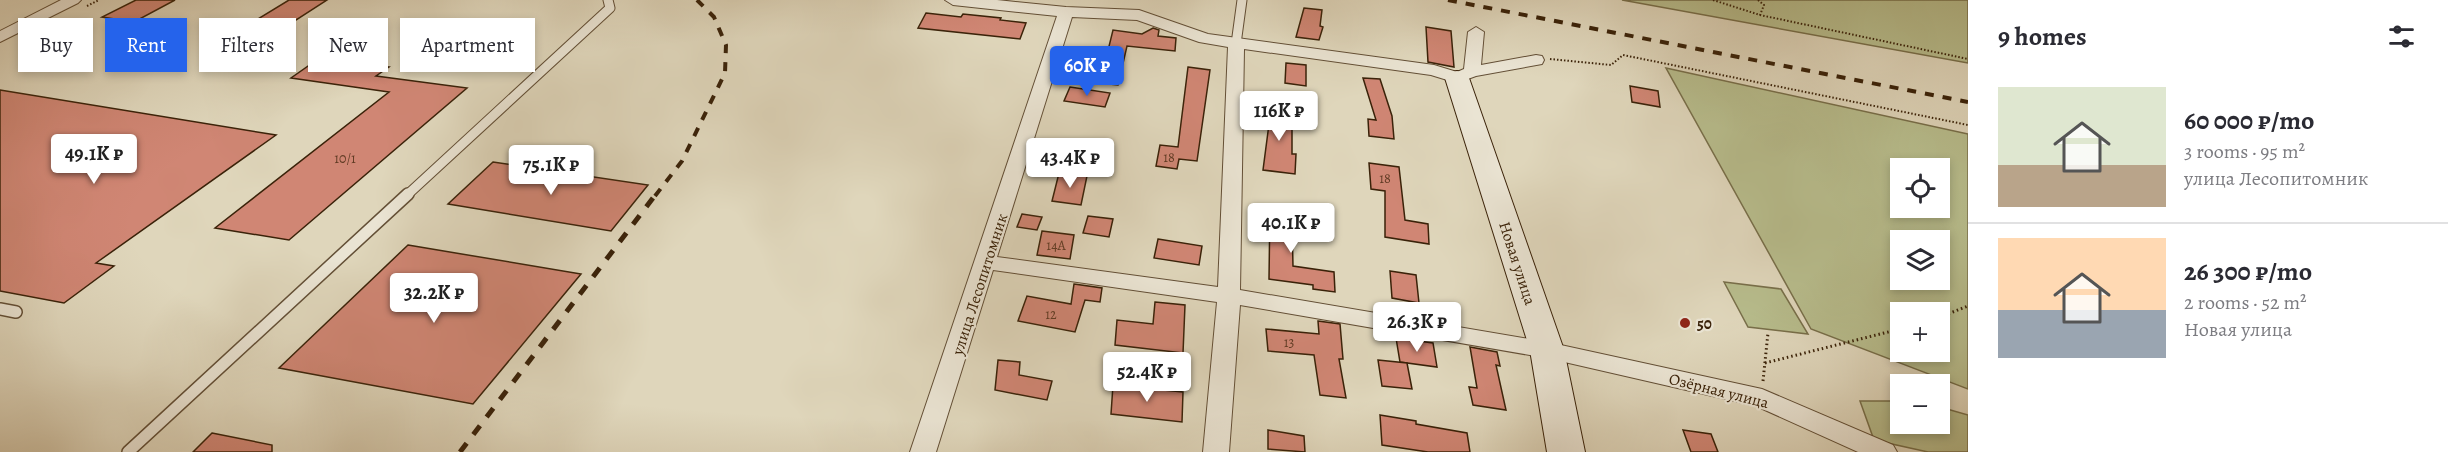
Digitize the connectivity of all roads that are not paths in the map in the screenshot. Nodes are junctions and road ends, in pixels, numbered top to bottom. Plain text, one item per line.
1 (73, 0) edge
2 (608, 0) edge
3 (953, 0) edge
4 (1242, 0) edge
5 (1066, 12) junction
6 (1476, 32) dead end
7 (2, 35) edge
8 (1236, 44) junction
9 (1536, 60) road end
10 (1464, 75) junction
11 (986, 262) junction
12 (1229, 296) junction
13 (0, 309) edge
14 (15, 312) dead end
15 (1547, 350) junction
16 (128, 452) edge
17 (923, 452) edge
18 (1216, 452) edge
19 (1566, 452) edge
20 (1884, 452) edge

1 - 7 street
2 - 16 lane
3 - 5 street
4 - 8 lane
5 - 8 street
5 - 11 street, улица Лесопитомник
6 - 10 street
8 - 10 street
8 - 12 street
9 - 10 street
10 - 15 street, Новая улица
11 - 12 street, Озёрная улица
11 - 17 street, улица Лесопитомник
12 - 15 street, Озёрная улица
12 - 18 street
13 - 14 lane
15 - 19 street, Новая улица
15 - 20 street, Озёрная улица

